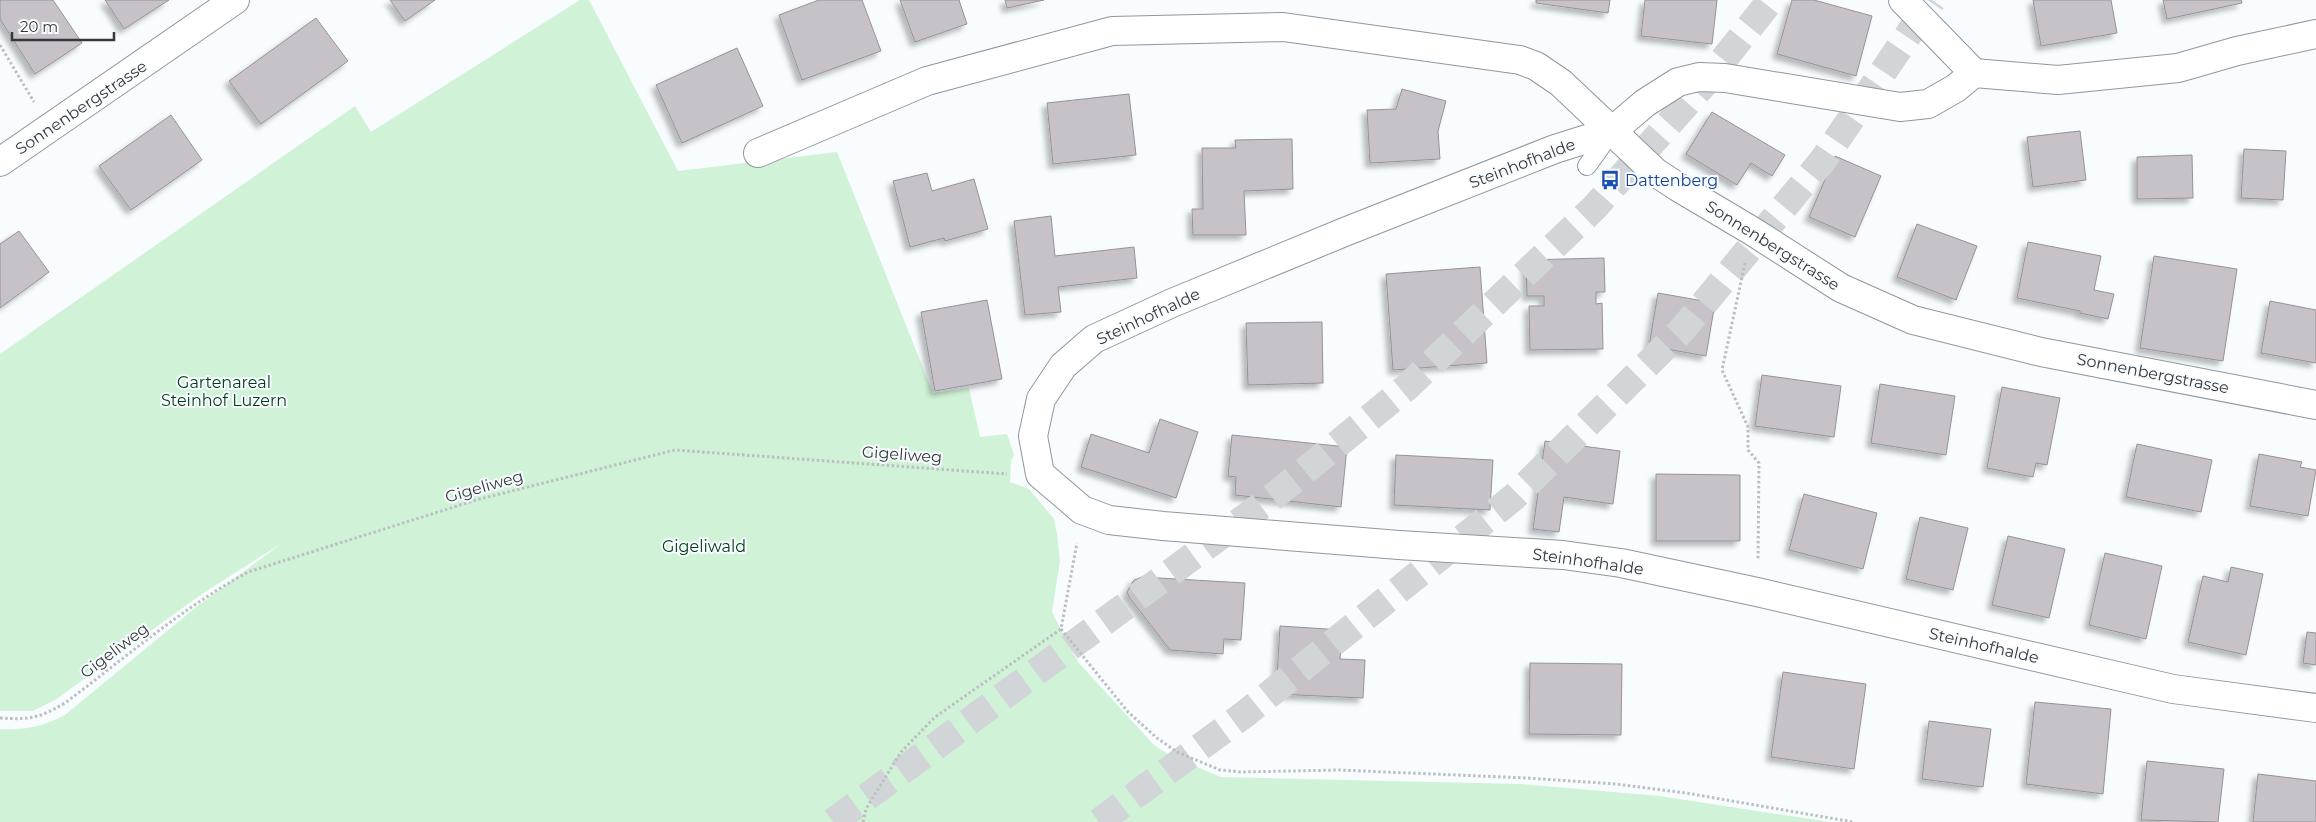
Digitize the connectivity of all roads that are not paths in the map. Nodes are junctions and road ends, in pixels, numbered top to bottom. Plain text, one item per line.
1 (236, 0) edge
2 (1902, 0) edge
3 (2316, 34) edge
4 (1974, 73) junction
5 (1612, 131) junction
6 (758, 153) dead end
7 (0, 162) edge
8 (1588, 166) dead end
9 (2316, 405) edge
10 (2316, 708) edge

1 - 7 street, Sonnenbergstrasse
2 - 4 street
3 - 4 street
4 - 5 street
5 - 6 street
5 - 8 lane
5 - 9 street, Sonnenbergstrasse
5 - 10 street, Steinhofhalde

